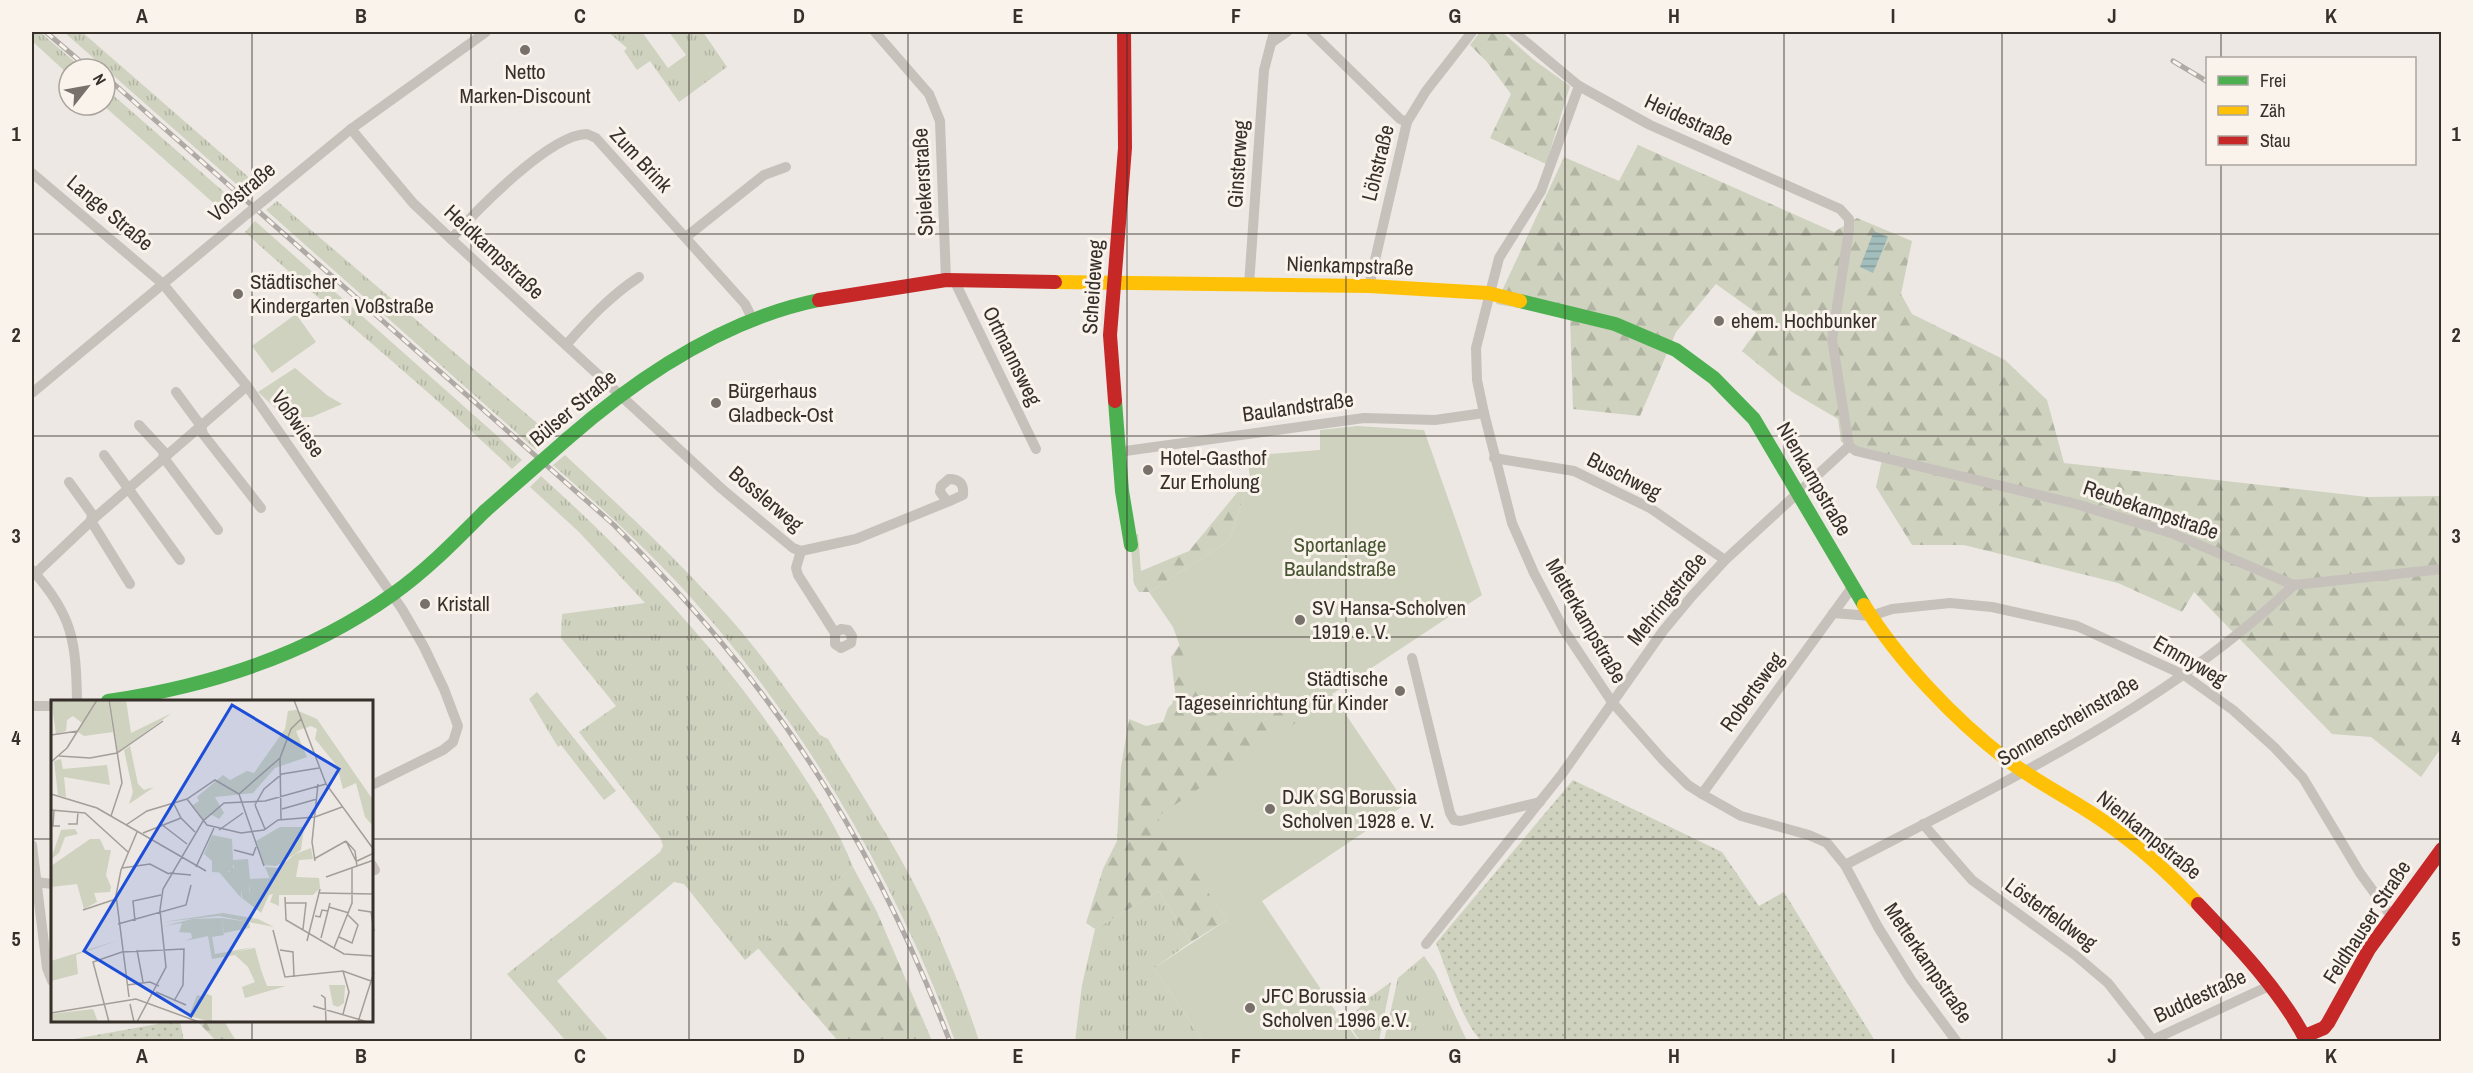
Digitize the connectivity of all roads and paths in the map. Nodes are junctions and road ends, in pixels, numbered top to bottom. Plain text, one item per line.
1 (486, 32) edge
2 (875, 32) edge
3 (1124, 32) edge
4 (1274, 32) edge
5 (1287, 32) edge
6 (1311, 32) edge
7 (1472, 32) edge
8 (1514, 32) edge
9 (1269, 46) junction
10 (1579, 86) junction
11 (1407, 122) junction
12 (351, 129) junction
13 (786, 167) dead end
14 (32, 173) edge
15 (686, 237) junction
16 (451, 239) junction
17 (639, 277) dead end
18 (950, 280) junction
19 (1115, 283) junction
20 (163, 284) junction
21 (1249, 285) junction
22 (1369, 286) junction
23 (1488, 293) junction
24 (753, 320) junction
25 (566, 345) junction
26 (247, 386) junction
27 (176, 392) dead end
28 (32, 393) edge
29 (620, 394) junction
30 (1484, 413) junction
31 (139, 424) dead end
32 (201, 426) junction
33 (1849, 446) junction
34 (1036, 449) dead end
35 (1118, 452) junction
36 (104, 454) dead end
37 (164, 458) junction
38 (1494, 458) junction
39 (69, 482) dead end
40 (128, 489) junction
41 (1797, 491) junction
42 (947, 501) dead end
43 (261, 508) dead end
44 (91, 521) junction
45 (218, 530) dead end
46 (1131, 544) dead end
47 (801, 551) junction
48 (180, 560) dead end
49 (1725, 560) junction
50 (2442, 569) edge
51 (33, 572) edge
52 (130, 584) dead end
53 (2294, 585) junction
54 (1853, 586) junction
55 (392, 595) junction
56 (1833, 613) junction
57 (1871, 616) junction
58 (835, 633) dead end
59 (1412, 658) dead end
60 (2184, 675) junction
61 (77, 700) edge
62 (117, 700) edge
63 (1612, 702) junction
64 (32, 706) edge
65 (51, 706) edge
66 (2023, 771) junction
67 (374, 784) edge
68 (1702, 794) junction
69 (1540, 802) junction
70 (1923, 824) junction
71 (32, 845) edge
72 (2442, 849) edge
73 (1845, 865) junction
74 (36, 882) junction
75 (51, 884) edge
76 (2392, 917) junction
77 (1426, 944) dead end
78 (51, 978) edge
79 (2269, 986) junction
80 (2306, 1039) edge
81 (2150, 1040) edge
82 (1957, 1041) edge

1 - 12 street, Voßstraße
2 - 18 street, Spiekerstraße
3 - 19 street, Scheideweg
4 - 9 street, Ginsterweg
5 - 9 street
6 - 11 street
7 - 11 street, Löhstraße
8 - 10 street, Heidestraße
9 - 21 street, Ginsterweg
10 - 23 street, Metterkampstraße
10 - 33 street, Heidestraße
11 - 22 street, Löhstraße
12 - 16 street, Heidkampstraße
12 - 20 street, Voßstraße, bridge
13 - 15 street
14 - 20 street, Lange Straße
15 - 16 street, Zum Brink
15 - 24 street, Zum Brink
16 - 25 street, Heidkampstraße
17 - 25 street
18 - 19 street, Bülser Straße
18 - 24 street, Bülser Straße
18 - 34 street, Ortmannsweg
19 - 21 street, Nienkampstraße
19 - 35 street, Scheideweg
20 - 26 street, Voßwiese
20 - 28 street, Voßstraße
21 - 22 street, Nienkampstraße
22 - 23 street, Nienkampstraße
23 - 30 street, Metterkampstraße
23 - 41 street, Nienkampstraße
24 - 29 street, Bülser Straße
25 - 29 street, Heidkampstraße
26 - 32 street
26 - 55 street, Voßwiese
27 - 32 street
29 - 47 street, Bosslerweg
29 - 55 street, Bülser Straße, bridge
30 - 35 street, Baulandstraße
30 - 38 street, Metterkampstraße
31 - 37 street
32 - 37 street
32 - 43 street
33 - 41 street, Mehringstraße
33 - 53 street, Reubekampstraße
35 - 46 street, Scheideweg
36 - 40 street
37 - 40 street
37 - 45 street
38 - 49 street, Buschweg
38 - 63 street, Metterkampstraße
39 - 44 street
40 - 44 street
40 - 48 street
41 - 49 street, Mehringstraße
41 - 54 street, Nienkampstraße
42 - 47 street, Bosslerweg
44 - 51 street
44 - 52 street
47 - 58 street
49 - 63 street, Mehringstraße
50 - 53 street, Reubekampstraße
51 - 61 street
53 - 60 street, Sonnenscheinstraße
54 - 56 street, Robertsweg
54 - 57 street, Nienkampstraße
55 - 62 street, Bülser Straße
55 - 67 street, Voßwiese
56 - 57 street
56 - 68 street, Robertsweg
57 - 60 street, Emmyweg
57 - 66 street, Nienkampstraße
59 - 69 street
60 - 66 street, Sonnenscheinstraße
60 - 76 street, Emmyweg
63 - 68 street, Metterkampstraße
63 - 69 street, Mehringstraße
64 - 65 street
66 - 70 street, Sonnenscheinstraße
66 - 79 street, Nienkampstraße
68 - 73 street, Metterkampstraße
69 - 77 street, Mehringstraße
70 - 73 street, Sonnenscheinstraße
70 - 81 street, Lösterfeldweg
71 - 74 street
72 - 76 street, Feldhauser Straße
73 - 82 street, Metterkampstraße
74 - 75 street
74 - 78 street
76 - 80 street, Feldhauser Straße
79 - 80 street, Nienkampstraße
79 - 81 street, Buddestraße

